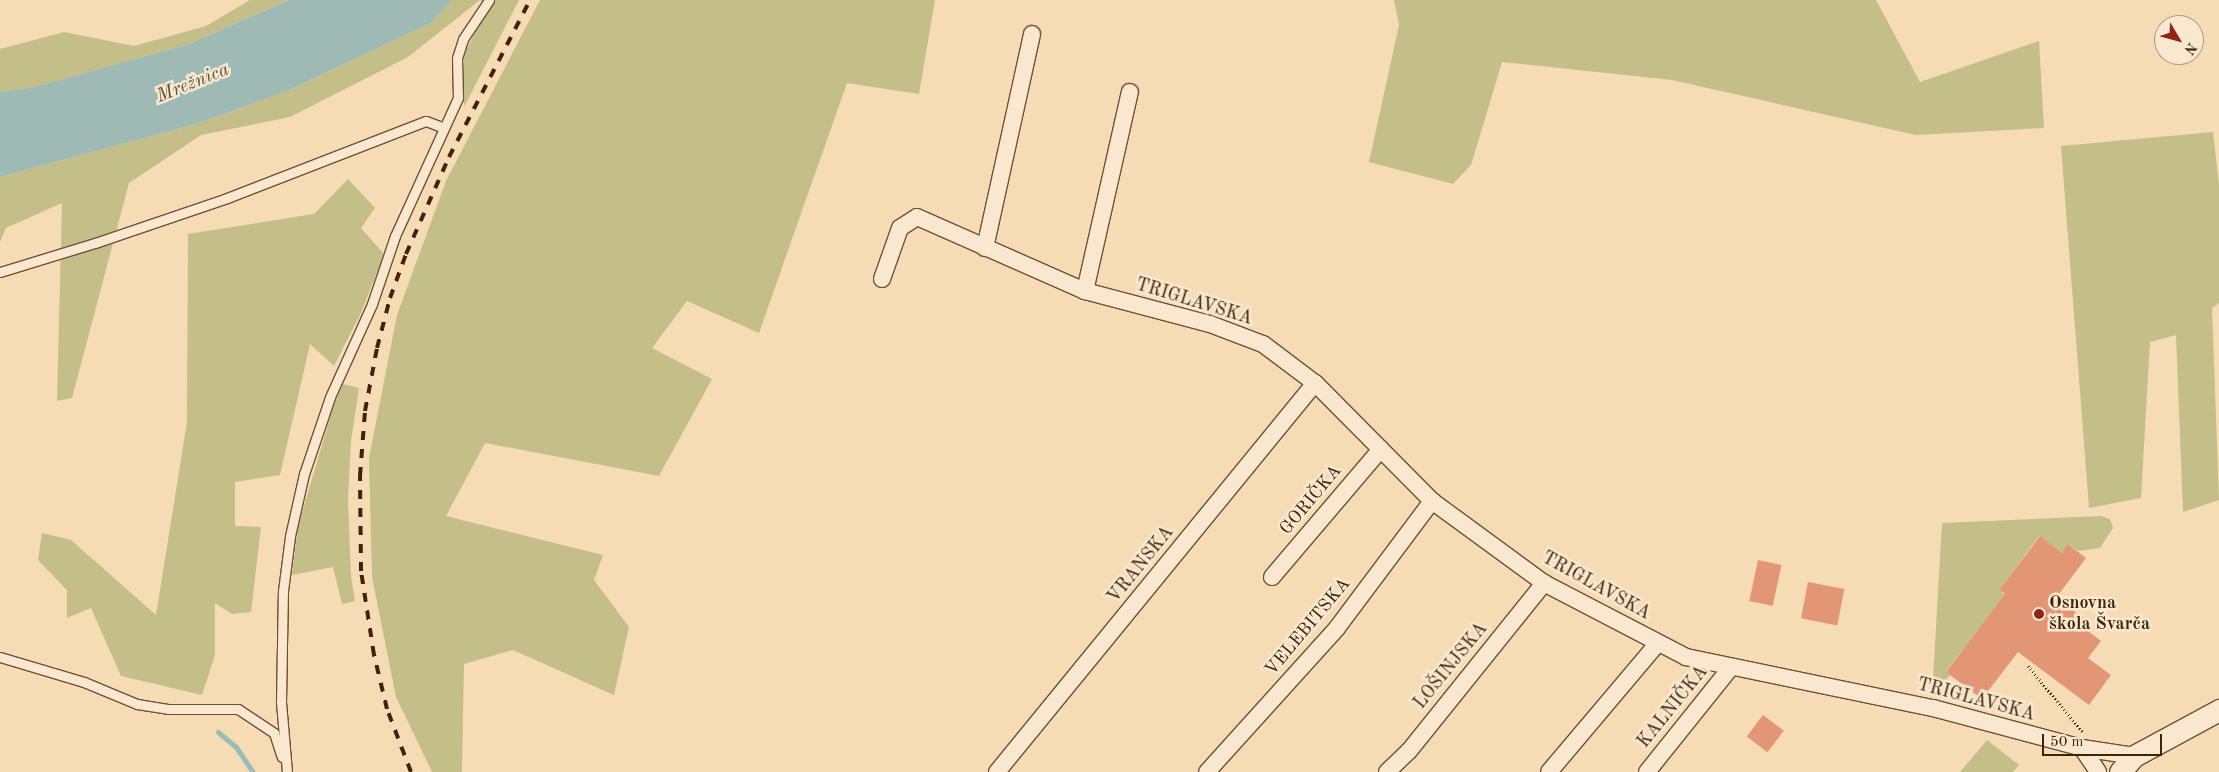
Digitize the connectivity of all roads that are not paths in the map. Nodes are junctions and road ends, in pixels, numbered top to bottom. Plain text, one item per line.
1 (489, 0) edge
2 (1032, 34) dead end
3 (1130, 92) dead end
4 (444, 128) junction
5 (985, 248) junction
6 (0, 272) edge
7 (882, 279) dead end
8 (1085, 291) junction
9 (1315, 383) junction
10 (1381, 449) junction
11 (1432, 501) junction
12 (1272, 577) dead end
13 (1544, 583) junction
14 (1658, 643) junction
15 (0, 657) edge
16 (1731, 667) junction
17 (2219, 710) edge
18 (2085, 743) junction
19 (2134, 756) junction
20 (287, 771) edge
21 (997, 772) edge
22 (1207, 772) edge
23 (1387, 772) edge
24 (1549, 772) edge
25 (1647, 772) edge
26 (2098, 772) edge
27 (2120, 772) edge

1 - 4 lane
2 - 5 street
3 - 8 street
4 - 6 lane
4 - 20 lane
5 - 7 street, TRIGLAVSKA
5 - 8 street, TRIGLAVSKA
8 - 9 street, TRIGLAVSKA
9 - 10 street, TRIGLAVSKA
9 - 21 street, VRANSKA
10 - 11 street, TRIGLAVSKA
10 - 12 street, GORIČKA
11 - 13 street, TRIGLAVSKA
11 - 22 street, VELEBITSKA
13 - 14 street, TRIGLAVSKA
13 - 23 street, LOŠINJSKA
14 - 16 street, TRIGLAVSKA
14 - 24 street
15 - 20 lane
16 - 18 street, TRIGLAVSKA
16 - 25 street, KALNIČKA
17 - 19 street
18 - 19 street, TRIGLAVSKA
18 - 26 street
19 - 27 street

